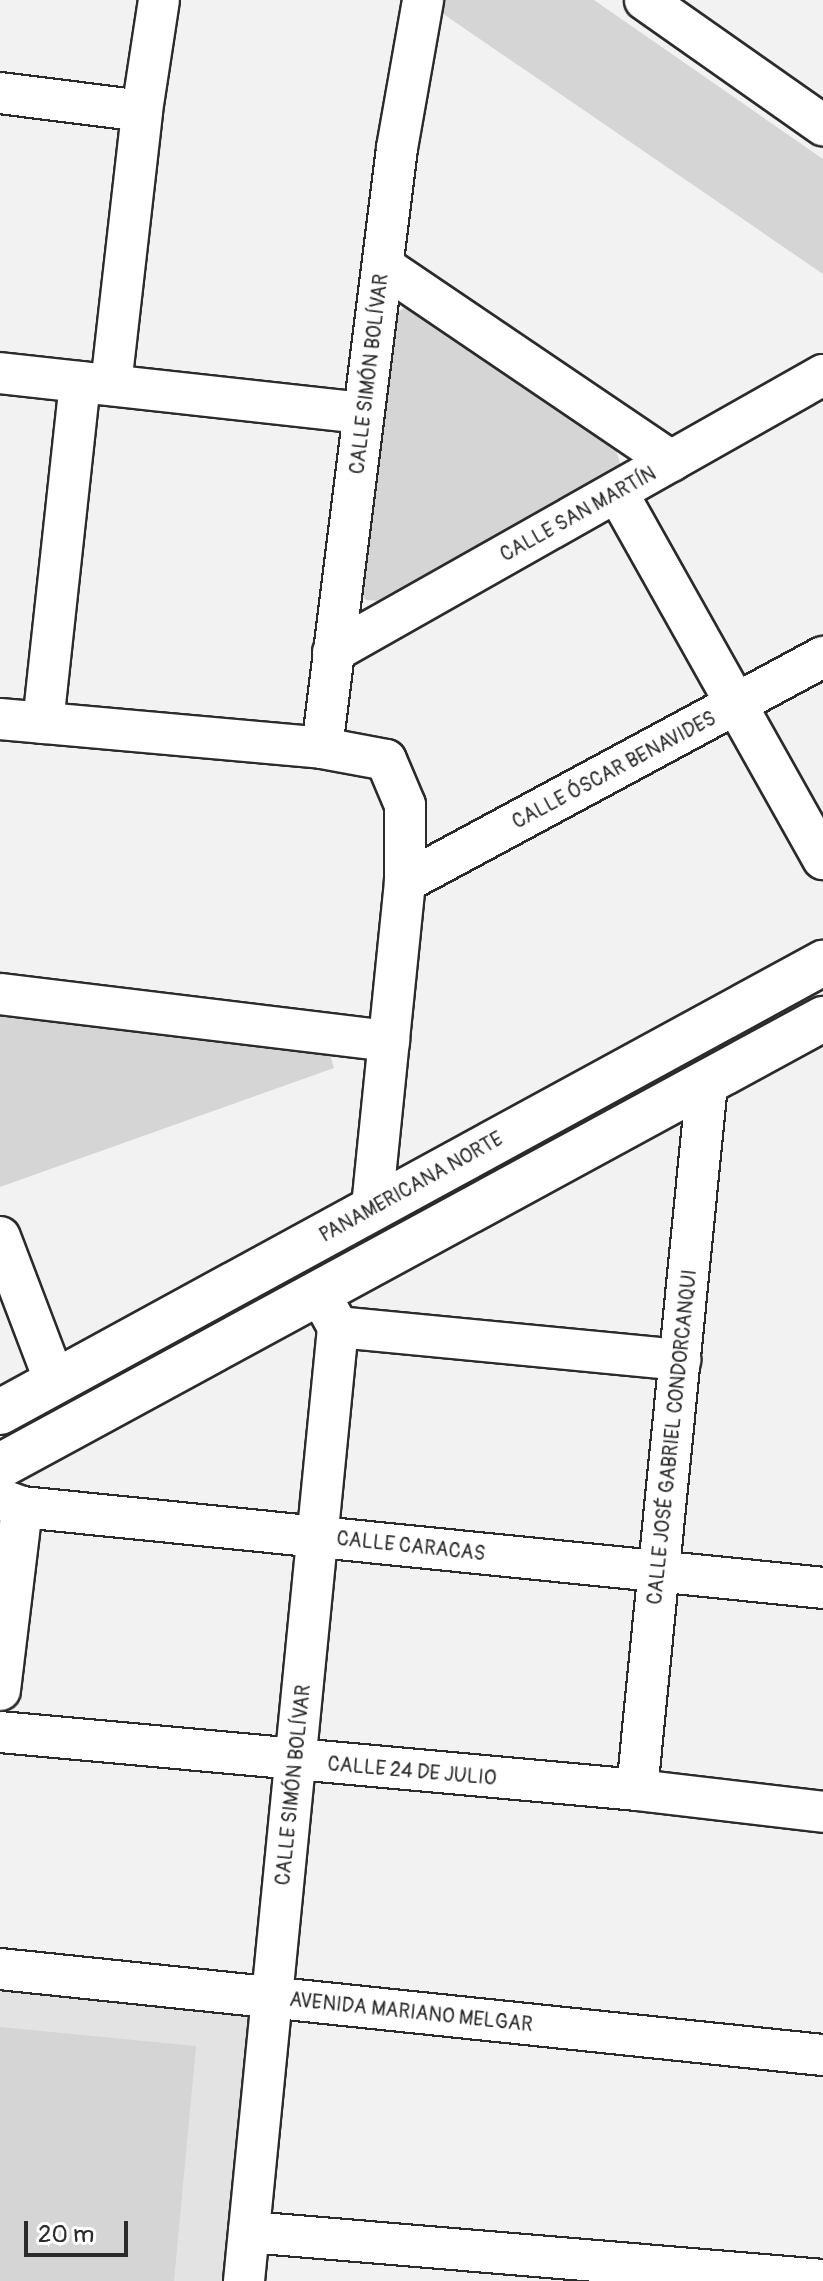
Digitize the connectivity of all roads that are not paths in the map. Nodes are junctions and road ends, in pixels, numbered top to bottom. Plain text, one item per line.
1 (159, 0) edge
2 (423, 0) edge
3 (645, 0) edge
4 (0, 93) edge
5 (142, 111) junction
6 (823, 125) edge
7 (383, 266) junction
8 (0, 373) edge
9 (823, 375) edge
10 (96, 383) junction
11 (363, 413) junction
12 (671, 461) junction
13 (617, 492) junction
14 (333, 652) junction
15 (823, 657) edge
16 (736, 704) junction
17 (0, 719) edge
18 (43, 723) junction
19 (322, 748) junction
20 (823, 859) edge
21 (405, 882) junction
22 (823, 963) edge
23 (0, 994) edge
24 (823, 1019) edge
25 (389, 1041) junction
26 (707, 1084) junction
27 (372, 1209) junction
28 (0, 1237) edge
29 (329, 1311) junction
30 (680, 1360) junction
31 (55, 1382) junction
32 (0, 1412) edge
33 (0, 1466) edge
34 (11, 1503) edge
35 (318, 1537) junction
36 (659, 1571) junction
37 (823, 1588) edge
38 (0, 1690) edge
39 (0, 1732) edge
40 (296, 1761) junction
41 (637, 1790) junction
42 (823, 1812) edge
43 (0, 1969) edge
44 (272, 1997) junction
45 (823, 2055) edge
46 (249, 2232) junction
47 (823, 2280) edge
48 (244, 2281) edge

1 - 5 street
2 - 7 street, CALLE SIMÓN BOLÍVAR
3 - 6 street
4 - 5 street
5 - 10 street
7 - 11 street, CALLE SIMÓN BOLÍVAR
7 - 12 street
8 - 10 street
9 - 12 street, CALLE SAN MARTÍN
10 - 11 street
10 - 18 street
11 - 14 street, CALLE SIMÓN BOLÍVAR
12 - 13 street, CALLE SAN MARTÍN
13 - 14 street, CALLE SAN MARTÍN
13 - 16 street
14 - 19 street, CALLE SIMÓN BOLÍVAR
15 - 16 street, CALLE ÓSCAR BENAVIDES
16 - 20 street
16 - 21 street, CALLE ÓSCAR BENAVIDES
17 - 18 street
18 - 19 street
19 - 21 street
21 - 25 street
22 - 27 highway, PANAMERICANA NORTE
23 - 25 street
24 - 26 highway
25 - 27 street
26 - 29 highway
26 - 30 street, CALLE JOSÉ GABRIEL CONDORCANQUI
27 - 31 highway, PANAMERICANA NORTE
28 - 31 street
29 - 30 street
29 - 33 highway
29 - 35 street, CALLE SIMÓN BOLÍVAR
30 - 36 street, CALLE JOSÉ GABRIEL CONDORCANQUI
31 - 32 highway, PANAMERICANA NORTE
34 - 35 street, CALLE CARACAS
34 - 38 street
35 - 36 street, CALLE CARACAS
35 - 40 street, CALLE SIMÓN BOLÍVAR
36 - 37 street, CALLE CARACAS
36 - 41 street, CALLE JOSÉ GABRIEL CONDORCANQUI
39 - 40 street, CALLE 24 DE JULIO
40 - 41 street, CALLE 24 DE JULIO
40 - 44 street, CALLE SIMÓN BOLÍVAR
41 - 42 street, CALLE 24 DE JULIO
43 - 44 street, AVENIDA MARIANO MELGAR
44 - 45 street, AVENIDA MARIANO MELGAR
44 - 46 street, CALLE SIMÓN BOLÍVAR
46 - 47 street
46 - 48 street, CALLE SIMÓN BOLÍVAR

